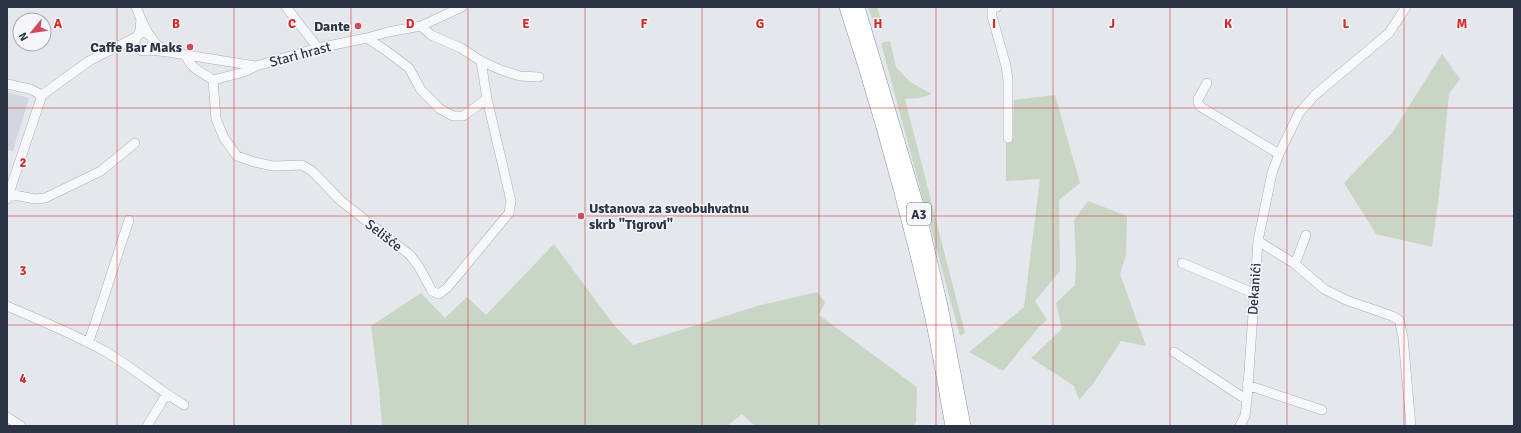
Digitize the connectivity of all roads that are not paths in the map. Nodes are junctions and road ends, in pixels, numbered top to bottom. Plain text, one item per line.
1 (136, 7) edge
2 (286, 7) edge
3 (462, 7) edge
4 (846, 7) edge
5 (858, 7) edge
6 (997, 7) edge
7 (1406, 7) edge
8 (141, 19) junction
9 (421, 26) junction
10 (137, 36) junction
11 (151, 37) junction
12 (367, 38) junction
13 (137, 48) junction
14 (318, 48) junction
15 (148, 50) junction
16 (168, 52) junction
17 (104, 54) junction
18 (186, 55) junction
19 (481, 61) junction
20 (256, 66) junction
21 (539, 77) dead end
22 (212, 80) junction
23 (1207, 83) dead end
24 (7, 84) edge
25 (42, 95) junction
26 (487, 99) junction
27 (1008, 138) dead end
28 (135, 144) dead end
29 (1279, 154) junction
30 (8, 196) edge
31 (129, 220) dead end
32 (1306, 234) dead end
33 (1258, 241) junction
34 (1182, 263) dead end
35 (1295, 264) junction
36 (1253, 293) junction
37 (7, 306) edge
38 (88, 343) junction
39 (1174, 352) dead end
40 (1247, 386) junction
41 (166, 395) junction
42 (1247, 400) junction
43 (184, 405) dead end
44 (1322, 410) dead end
45 (7, 417) edge
46 (20, 426) edge
47 (146, 426) edge
48 (952, 426) edge
49 (964, 426) edge
50 (1240, 426) edge
51 (1411, 426) edge

1 - 8 street
2 - 14 street
3 - 9 street, Stari hrast
4 - 48 highway, A3
5 - 49 highway, A3
6 - 27 street
7 - 29 street, Dekanići
8 - 10 street
8 - 11 street
9 - 12 street, Stari hrast
9 - 19 street
10 - 11 street
10 - 13 street
10 - 17 street
11 - 15 street
11 - 16 street, Stari hrast
12 - 14 street, Stari hrast
12 - 26 street
13 - 15 street
13 - 17 street
14 - 20 street, Stari hrast
15 - 16 street, Stari hrast
16 - 18 street, Stari hrast
17 - 25 street
18 - 20 street, Stari hrast
18 - 22 street
19 - 21 street
19 - 26 street
20 - 22 street
22 - 26 street, Selišće
23 - 29 street
24 - 25 street
25 - 30 street
28 - 30 street
29 - 33 street, Dekanići
31 - 38 street
32 - 35 street
33 - 35 street
33 - 36 street, Dekanići
34 - 36 street
35 - 51 street
36 - 40 street, Dekanići
37 - 38 street
38 - 41 street
39 - 42 street
40 - 42 street, Dekanići
40 - 44 street
41 - 43 street
41 - 47 street
42 - 50 street, Dekanići
45 - 46 street

